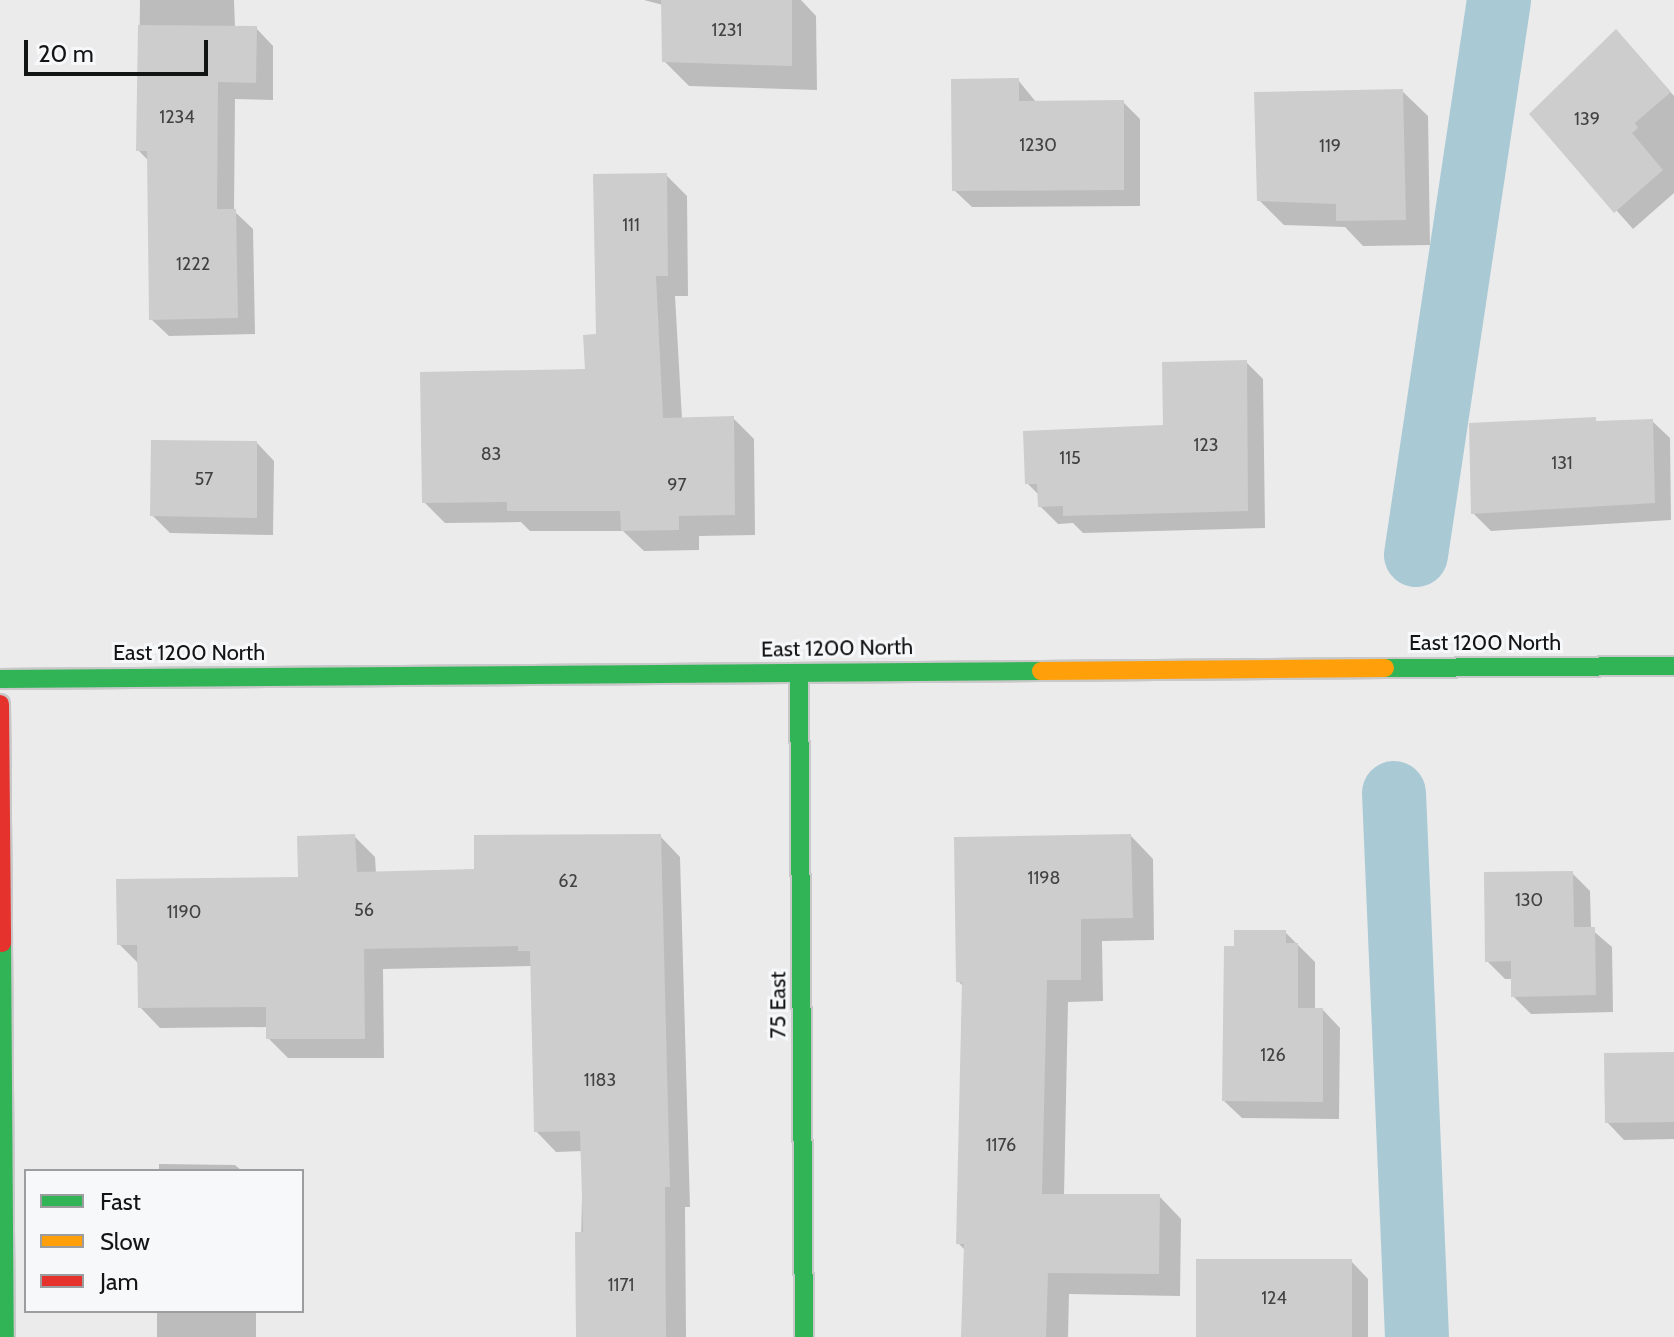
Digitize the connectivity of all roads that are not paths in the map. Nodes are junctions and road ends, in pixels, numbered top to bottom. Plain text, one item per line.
1 (1674, 666) edge
2 (799, 673) junction
3 (0, 679) edge
4 (0, 704) edge
5 (5, 1337) edge
6 (804, 1337) edge

1 - 2 street, East 1200 North
2 - 3 street, East 1200 North
2 - 6 street, 75 East
4 - 5 street

